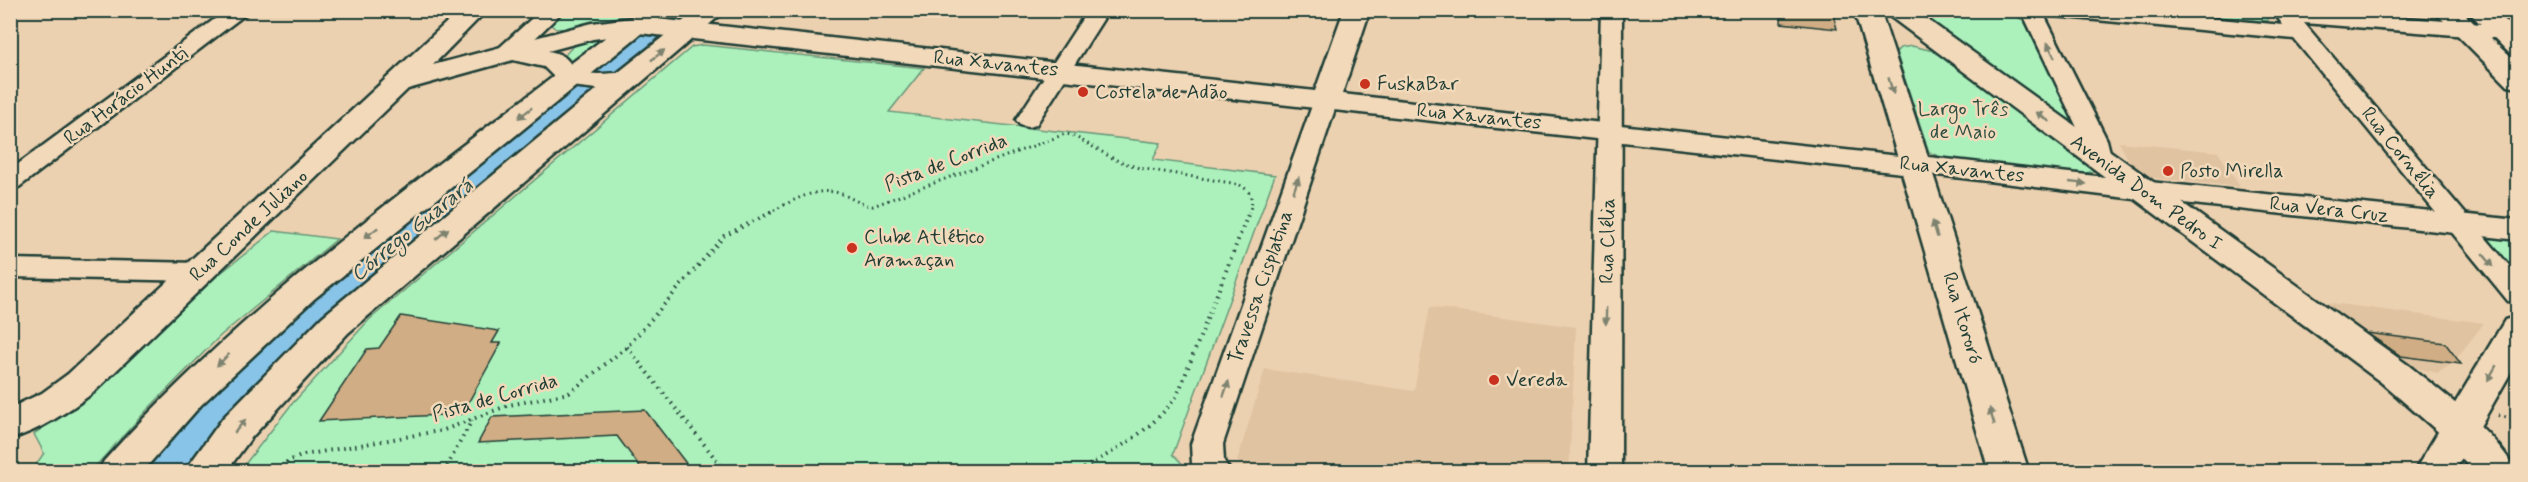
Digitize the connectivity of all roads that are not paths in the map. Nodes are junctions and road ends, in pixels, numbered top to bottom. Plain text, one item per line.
1 (241, 10) edge
2 (475, 10) edge
3 (554, 10) edge
4 (714, 10) edge
5 (1099, 10) edge
6 (1357, 10) edge
7 (1612, 10) edge
8 (1867, 10) edge
9 (1897, 10) edge
10 (2031, 10) edge
11 (2048, 10) edge
12 (2445, 10) edge
13 (2290, 20) edge
14 (2472, 20) edge
15 (662, 24) edge
16 (592, 31) junction
17 (2512, 38) edge
18 (1946, 46) junction
19 (1878, 47) junction
20 (507, 53) junction
21 (1059, 71) junction
22 (588, 76) junction
23 (2517, 80) edge
24 (401, 82) junction
25 (1326, 100) junction
26 (1028, 120) dead end
27 (1610, 131) junction
28 (2100, 160) junction
29 (1915, 165) junction
30 (10, 182) edge
31 (2140, 190) junction
32 (2458, 224) junction
33 (2517, 230) edge
34 (10, 268) edge
35 (200, 273) junction
36 (2517, 296) edge
37 (2517, 328) edge
38 (2461, 421) junction
39 (10, 425) edge
40 (2517, 459) edge
41 (118, 471) edge
42 (204, 471) edge
43 (1215, 471) edge
44 (1604, 471) edge
45 (2009, 471) edge
46 (2434, 471) edge
47 (2497, 471) edge

1 - 30 street, Rua Horácio Hunti
2 - 24 street, Rua Conde Juliano
3 - 20 street
4 - 15 street
5 - 21 street
6 - 25 street
7 - 27 street, Rua Clélia
8 - 19 street
9 - 18 street, Avenida Dom Pedro I
28 -> 10 street
11 - 13 street
12 - 14 street
13 - 14 street
13 - 32 street, Rua Cornélia
14 - 17 street
14 - 23 street
15 - 16 street, Rua Xavantes
15 - 21 street, Rua Xavantes
22 -> 15 street
15 - 22 street
16 - 20 street, Rua Xavantes
16 - 22 street
18 - 19 street
28 -> 18 street, Avenida Dom Pedro I
19 -> 29 street
20 - 22 street
20 - 24 street, Rua Xavantes
21 - 25 street, Rua Xavantes
21 - 26 street
22 -> 41 street
42 -> 22 street
24 - 35 street, Rua Conde Juliano
25 - 27 street, Rua Xavantes
43 -> 25 street, Travessa Cisplatina
27 - 29 street, Rua Xavantes
27 -> 44 street, Rua Clélia
28 - 31 street, Avenida Dom Pedro I
29 -> 31 street, Rua Xavantes
45 -> 29 street, Rua Itororó
31 - 32 street, Rua Vera Cruz
31 - 38 street, Avenida Dom Pedro I
32 - 33 street, Rua Vera Cruz
32 -> 36 street, Rua Cornélia
34 - 35 street
35 - 39 street, Rua Conde Juliano
37 -> 38 street
38 - 40 street, Avenida Dom Pedro I
38 - 46 street
38 - 47 street, Avenida Dom Pedro I

